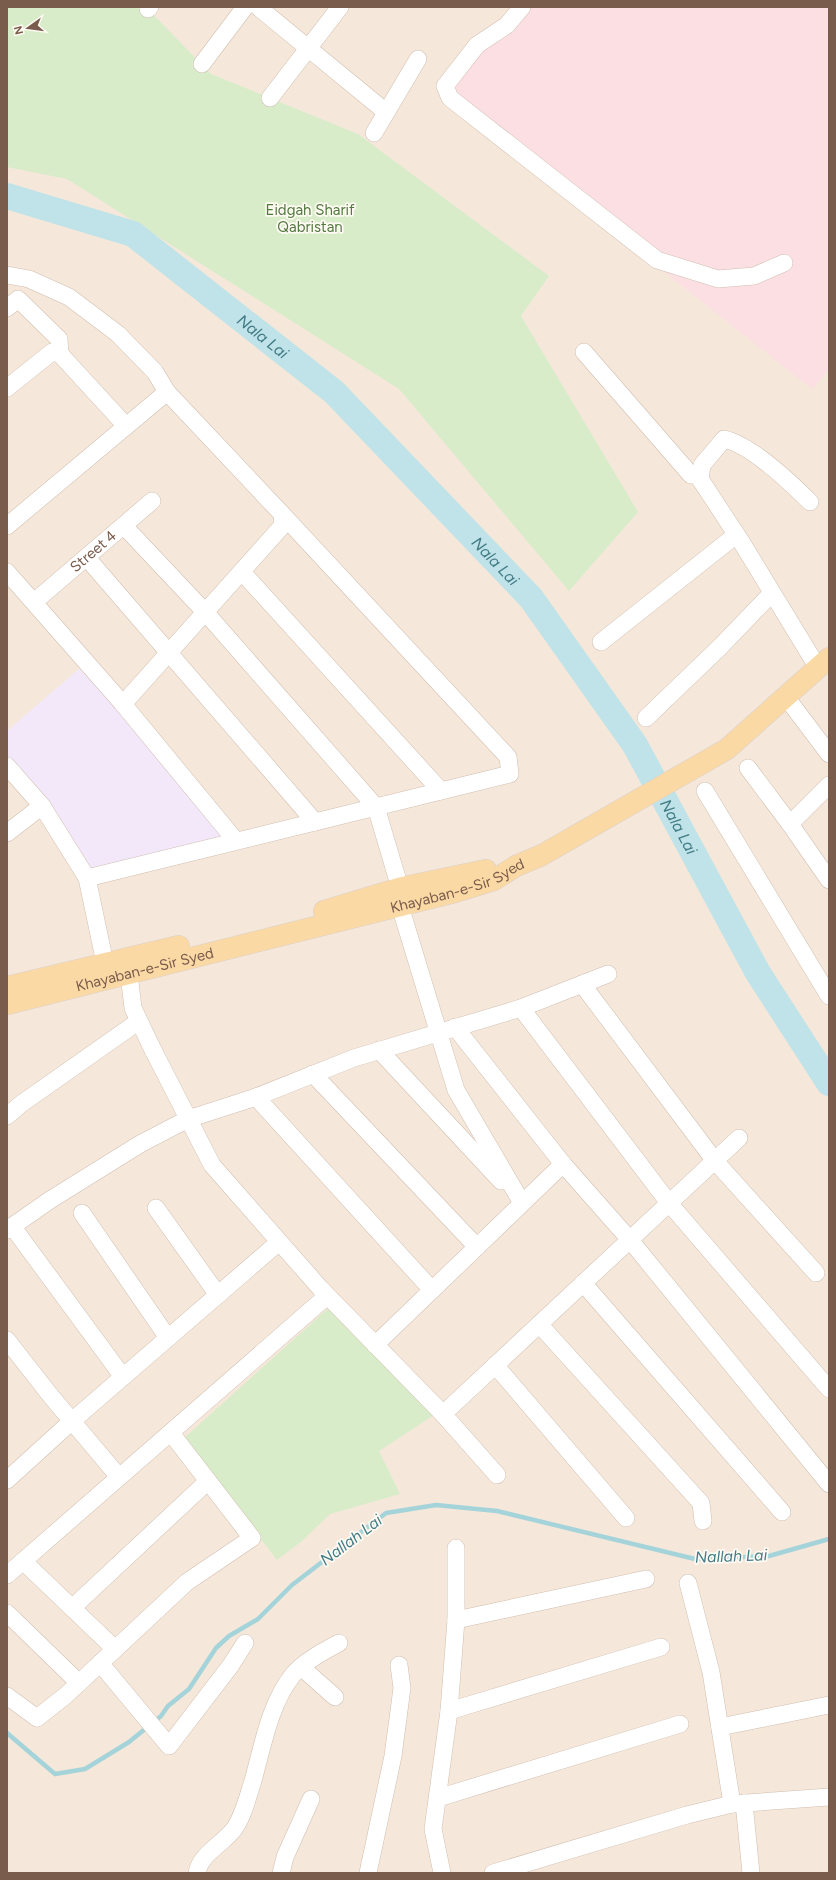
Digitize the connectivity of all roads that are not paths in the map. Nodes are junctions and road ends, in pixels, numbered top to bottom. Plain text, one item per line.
1 (245, 7) edge
2 (258, 7) edge
3 (340, 7) edge
4 (522, 7) edge
5 (308, 48) junction
6 (418, 59) dead end
7 (202, 64) dead end
8 (270, 98) dead end
9 (386, 112) junction
10 (374, 133) dead end
11 (784, 264) dead end
12 (7, 275) edge
13 (7, 308) edge
14 (584, 352) dead end
15 (60, 354) junction
16 (7, 388) edge
17 (167, 392) junction
18 (126, 426) junction
19 (700, 474) junction
20 (152, 501) dead end
21 (810, 502) dead end
22 (282, 514) junction
23 (7, 526) edge
24 (124, 526) junction
25 (736, 535) junction
26 (87, 558) junction
27 (7, 572) edge
28 (242, 572) junction
29 (772, 593) junction
30 (34, 602) junction
31 (206, 613) junction
32 (601, 642) dead end
33 (169, 653) junction
34 (823, 663) edge
35 (786, 697) junction
36 (123, 704) junction
37 (646, 718) dead end
38 (829, 754) edge
39 (7, 766) edge
40 (748, 768) dead end
41 (829, 785) edge
42 (441, 791) junction
43 (705, 791) dead end
44 (42, 806) junction
45 (376, 807) junction
46 (315, 822) junction
47 (790, 824) junction
48 (7, 833) edge
49 (236, 841) junction
50 (87, 878) junction
51 (829, 880) edge
52 (400, 897) junction
53 (105, 963) junction
54 (129, 974) junction
55 (608, 974) dead end
56 (582, 984) junction
57 (7, 987) edge
58 (829, 996) edge
59 (7, 1004) edge
60 (521, 1008) junction
61 (139, 1020) junction
62 (455, 1027) junction
63 (439, 1032) junction
64 (379, 1050) junction
65 (313, 1074) junction
66 (256, 1096) junction
67 (7, 1116) edge
68 (188, 1119) junction
69 (739, 1138) dead end
70 (715, 1161) junction
71 (563, 1164) junction
72 (522, 1203) junction
73 (669, 1203) junction
74 (156, 1208) dead end
75 (82, 1214) dead end
76 (9, 1228) edge
77 (630, 1240) junction
78 (279, 1242) junction
79 (477, 1247) junction
80 (816, 1274) dead end
81 (583, 1283) junction
82 (432, 1290) junction
83 (218, 1295) junction
84 (327, 1296) junction
85 (539, 1324) junction
86 (168, 1338) junction
87 (7, 1340) edge
88 (375, 1345) junction
89 (495, 1365) junction
90 (123, 1377) junction
91 (829, 1390) edge
92 (442, 1414) junction
93 (72, 1421) junction
94 (170, 1433) junction
95 (9, 1474) edge
96 (497, 1475) dead end
97 (119, 1477) junction
98 (208, 1481) junction
99 (829, 1484) edge
100 (782, 1512) dead end
101 (626, 1518) dead end
102 (703, 1521) dead end
103 (456, 1548) dead end
104 (23, 1561) junction
105 (7, 1574) edge
106 (646, 1579) dead end
107 (688, 1583) dead end
108 (72, 1608) junction
109 (7, 1613) edge
110 (456, 1620) junction
111 (245, 1643) dead end
112 (340, 1643) dead end
113 (661, 1647) dead end
114 (115, 1649) junction
115 (100, 1663) junction
116 (399, 1665) dead end
117 (301, 1667) junction
118 (79, 1683) junction
119 (7, 1696) edge
120 (335, 1697) dead end
121 (829, 1705) edge
122 (449, 1711) junction
123 (680, 1724) dead end
124 (720, 1727) junction
125 (829, 1797) edge
126 (438, 1798) junction
127 (311, 1799) dead end
128 (738, 1803) junction
129 (285, 1857) junction
130 (369, 1872) edge
131 (197, 1873) edge
132 (281, 1873) edge
133 (290, 1873) edge
134 (442, 1873) edge
135 (493, 1873) edge
136 (751, 1873) edge

1 - 7 street
2 - 5 street
3 - 5 street
4 - 11 street
5 - 8 street
5 - 9 street
6 - 9 street
9 - 10 street
12 - 17 street
13 - 15 street
14 - 19 street
15 - 16 street
15 - 18 street
17 - 18 street
17 - 22 street
18 - 23 street
19 - 21 street
19 - 25 street
20 - 24 street, Street 4
22 - 28 street
22 - 42 street
24 - 26 street, Street 4
24 - 31 street
25 - 29 street
25 - 32 street
26 - 30 street, Street 4
26 - 33 street
27 - 30 street
28 - 31 street
28 - 42 street
29 - 34 street
29 - 37 street
30 - 36 street
31 - 33 street
31 - 45 street
33 - 36 street
33 - 46 street
34 - 35 main road
35 - 38 street
35 - 52 main road, Khayaban-e-Sir Syed
36 - 49 street
39 - 44 street
40 - 47 street
41 - 47 street
42 - 45 street
43 - 58 street
44 - 48 street
44 - 50 street
45 - 46 street
45 - 52 street
46 - 49 street
47 - 51 street
49 - 50 street
50 - 53 street
52 - 53 main road, Khayaban-e-Sir Syed
52 - 54 main road, Khayaban-e-Sir Syed
52 - 63 street
53 - 57 main road, Khayaban-e-Sir Syed
54 - 59 main road, Khayaban-e-Sir Syed
54 - 61 street
55 - 56 street
56 - 60 street
56 - 70 street
60 - 62 street
60 - 73 street
61 - 67 street
61 - 68 street
62 - 63 street
62 - 71 street
63 - 64 street
63 - 72 street
64 - 65 street
64 - 72 street
65 - 66 street
65 - 79 street
66 - 68 street
66 - 82 street
68 - 76 street
68 - 78 street
69 - 70 street
70 - 73 street
70 - 80 street
71 - 72 street
71 - 77 street
72 - 79 street
73 - 77 street
73 - 91 street
74 - 83 street
75 - 86 street
76 - 90 street
77 - 81 street
77 - 99 street
78 - 83 street
78 - 84 street
79 - 82 street
81 - 85 street
81 - 100 street
82 - 88 street
83 - 86 street
84 - 88 street
84 - 94 street
85 - 89 street
85 - 102 street
86 - 90 street
87 - 93 street
88 - 92 street
89 - 92 street
89 - 101 street
90 - 93 street
92 - 96 street
93 - 95 street
93 - 97 street
94 - 97 street
94 - 98 street
97 - 104 street
98 - 108 street
98 - 114 street
103 - 110 street
104 - 105 street
104 - 108 street
106 - 110 street
107 - 124 street
108 - 114 street
109 - 118 street
110 - 122 street
111 - 115 street
112 - 117 street
113 - 122 street
114 - 115 street
115 - 118 street
116 - 130 street
117 - 120 street
117 - 131 street
118 - 119 street
121 - 124 street
122 - 126 street
123 - 126 street
124 - 128 street
125 - 128 street
126 - 134 street
127 - 129 street
128 - 135 street
128 - 136 street
129 - 132 street
129 - 133 street

